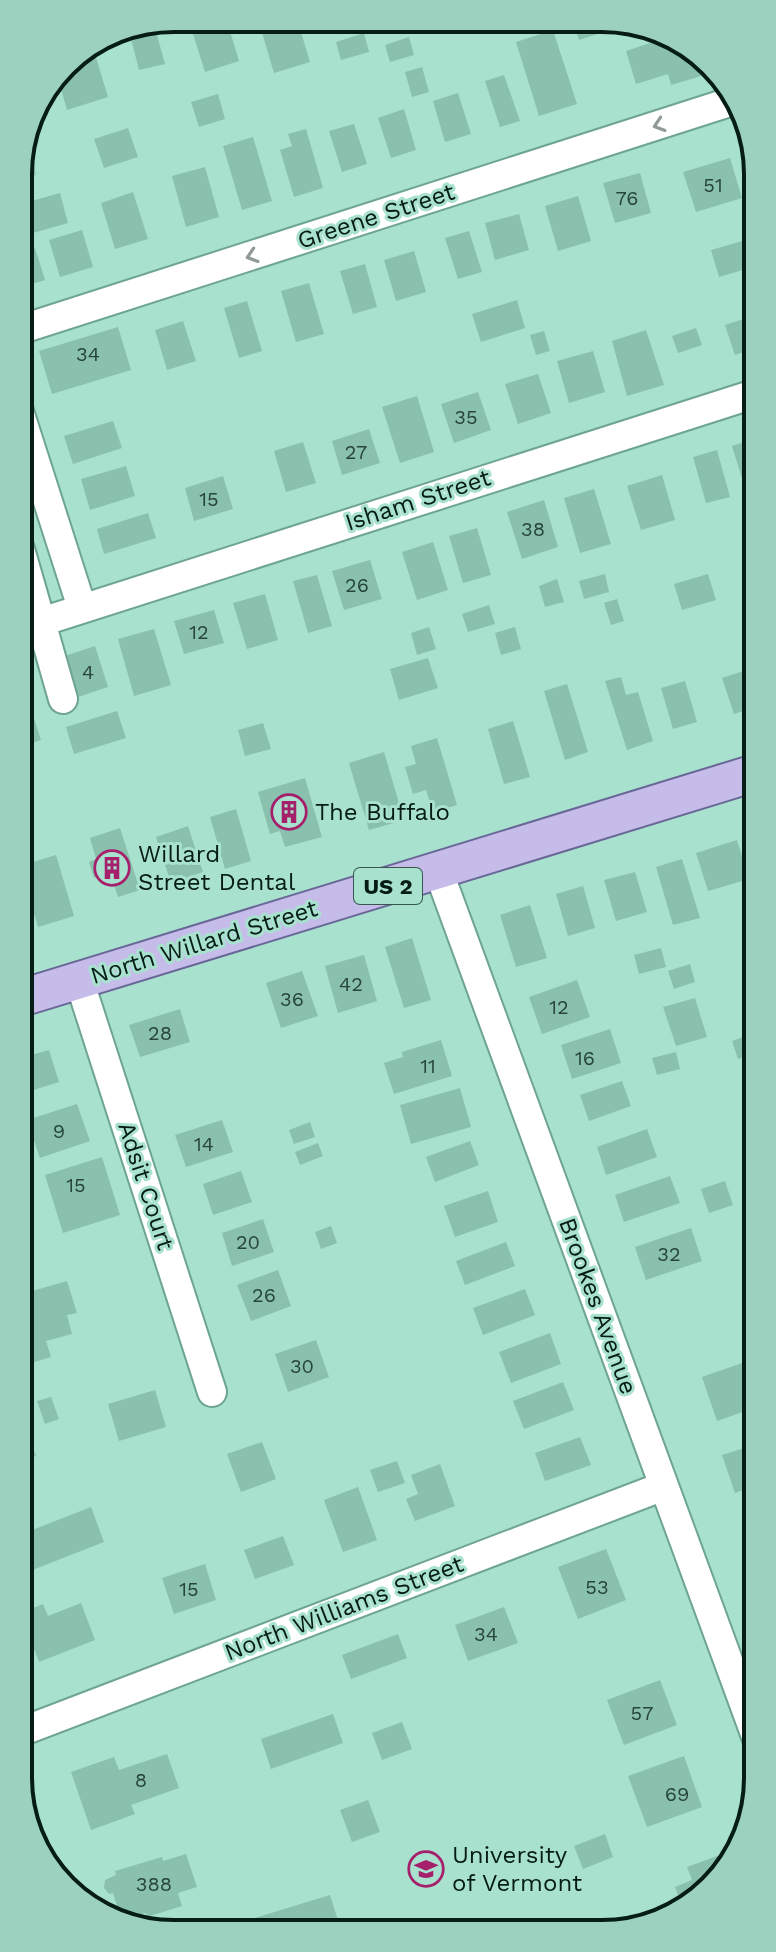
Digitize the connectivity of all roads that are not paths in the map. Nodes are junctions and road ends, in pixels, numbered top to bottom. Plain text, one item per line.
1 (725, 103) edge
2 (32, 326) edge
3 (744, 397) edge
4 (32, 452) edge
5 (56, 529) junction
6 (32, 537) edge
7 (32, 591) edge
8 (82, 608) junction
9 (41, 622) junction
10 (63, 699) dead end
11 (744, 776) edge
12 (438, 870) junction
13 (79, 980) junction
14 (32, 995) edge
15 (212, 1392) dead end
16 (664, 1486) junction
17 (744, 1704) edge
18 (32, 1728) edge

1 -> 2 street, Greene Street
3 - 8 street, Isham Street
4 - 5 street
5 - 6 street
5 - 8 street
7 - 9 street
8 - 9 street, Isham Street
9 - 10 street
11 - 12 main road, North Willard Street / US 2
12 - 13 main road, North Willard Street / US 2
12 - 16 street, Brookes Avenue
13 - 14 main road, North Willard Street / US 2
13 - 15 street, Adsit Court
16 - 17 street, Brookes Avenue
16 - 18 street, North Williams Street

